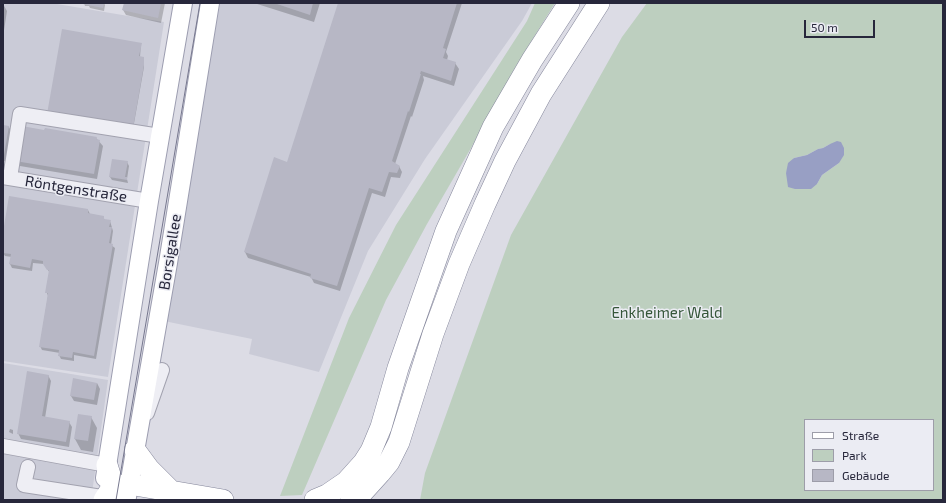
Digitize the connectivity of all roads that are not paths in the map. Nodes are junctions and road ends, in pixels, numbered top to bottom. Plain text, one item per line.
1 (183, 3) edge
2 (210, 3) edge
3 (569, 3) edge
4 (599, 3) edge
5 (160, 136) junction
6 (6, 177) edge
7 (148, 201) junction
8 (162, 370) dead end
9 (140, 427) junction
10 (3, 446) edge
11 (135, 450) junction
12 (107, 465) junction
13 (28, 467) dead end
14 (170, 490) junction
15 (118, 496) edge
16 (223, 500) edge
17 (315, 500) edge
18 (351, 500) edge

1 - 5 main road, Borsigallee
2 - 9 main road, Borsigallee
3 - 17 highway
4 - 18 highway
5 - 6 street
5 - 7 main road, Borsigallee
6 - 7 street, Röntgenstraße
7 - 12 main road, Borsigallee
8 - 9 street
9 - 11 main road, Borsigallee
10 - 12 street
11 - 14 highway
11 - 15 main road, Borsigallee
12 - 15 highway
13 - 15 street
14 - 15 highway
14 - 16 highway

